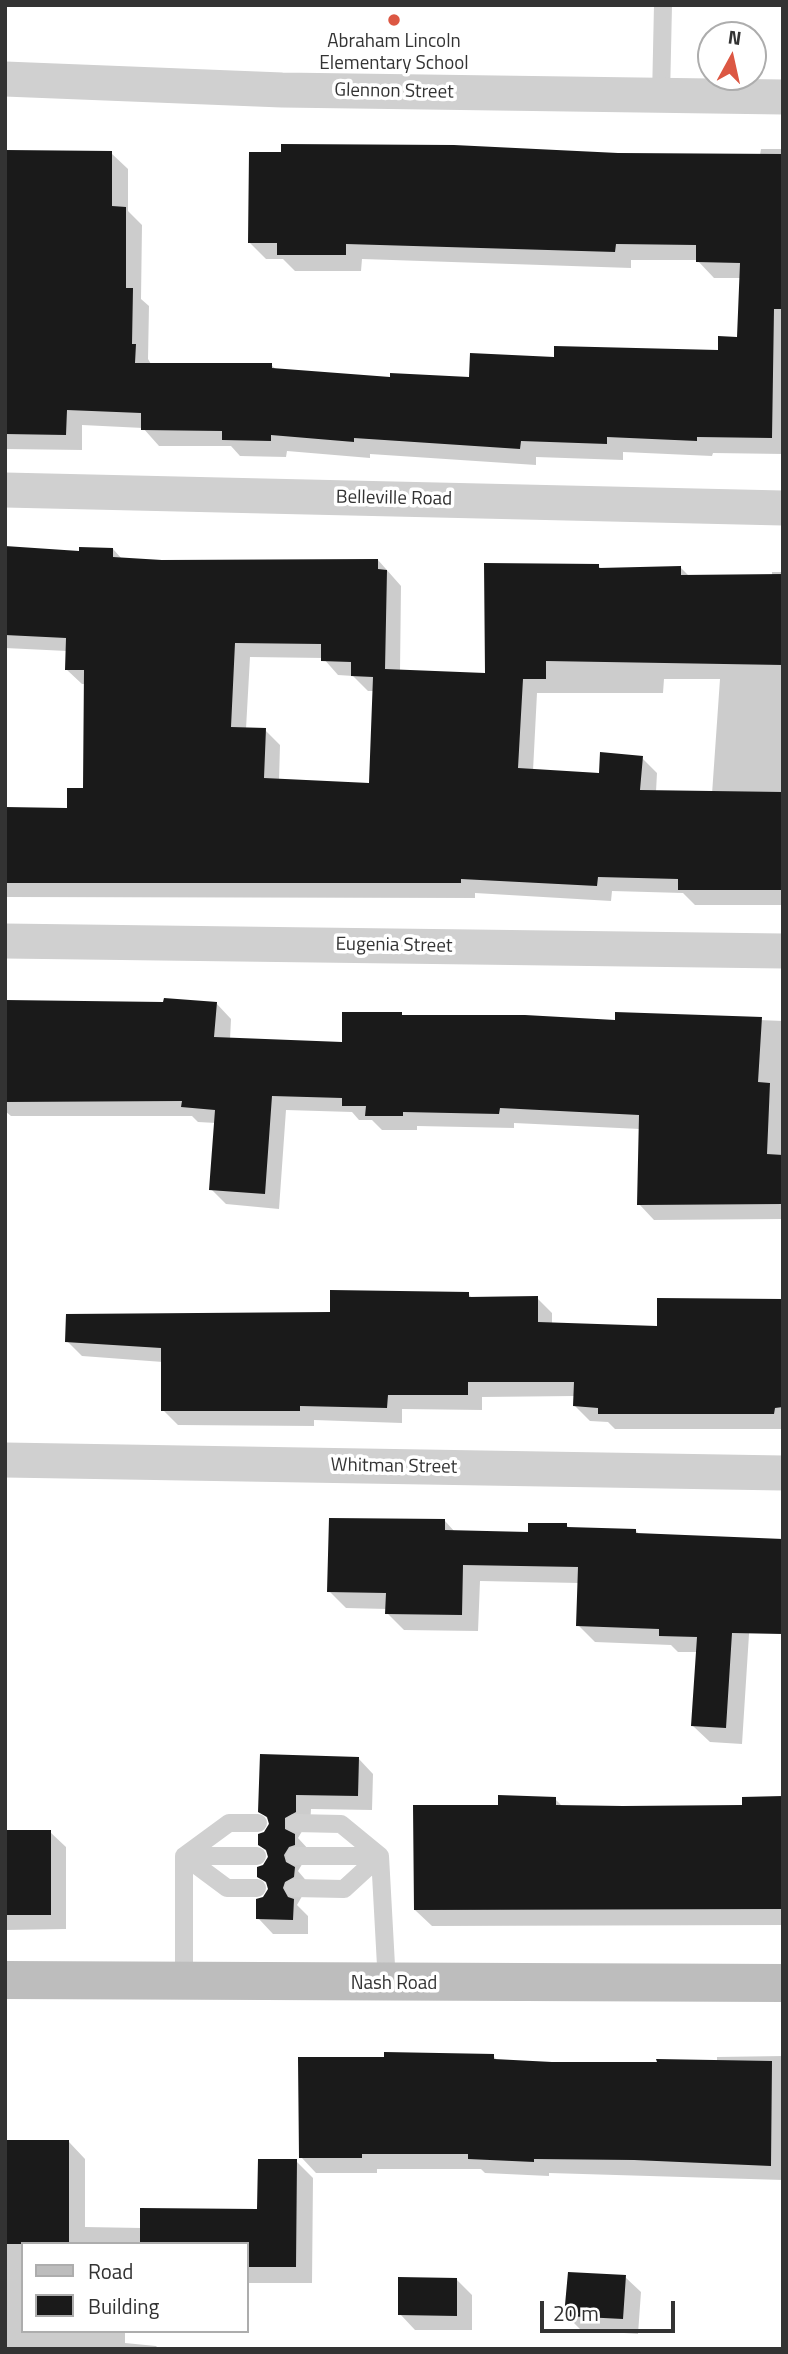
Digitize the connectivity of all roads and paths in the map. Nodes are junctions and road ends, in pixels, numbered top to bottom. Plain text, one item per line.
1 (663, 5) edge
2 (5, 79) edge
3 (660, 97) junction
4 (783, 97) edge
5 (5, 490) edge
6 (783, 508) edge
7 (5, 941) edge
8 (783, 951) edge
9 (5, 1460) edge
10 (783, 1473) edge
11 (258, 1823) dead end
12 (295, 1823) dead end
13 (184, 1856) junction
14 (257, 1856) dead end
15 (295, 1856) dead end
16 (380, 1856) junction
17 (257, 1888) dead end
18 (294, 1888) dead end
19 (5, 1980) edge
20 (184, 1982) junction
21 (783, 1983) edge
22 (387, 1984) junction

1 - 3 lane
2 - 3 street, Glennon Street
3 - 4 street, Glennon Street
5 - 6 street, Belleville Road
7 - 8 street, Eugenia Street
9 - 10 street, Whitman Street
11 - 13 lane
12 - 16 lane
13 - 14 lane
13 - 17 lane
13 - 20 lane
15 - 16 lane
16 - 18 lane
16 - 22 lane
19 - 20 main road, Nash Road
20 - 22 main road, Nash Road
21 - 22 main road, Nash Road

